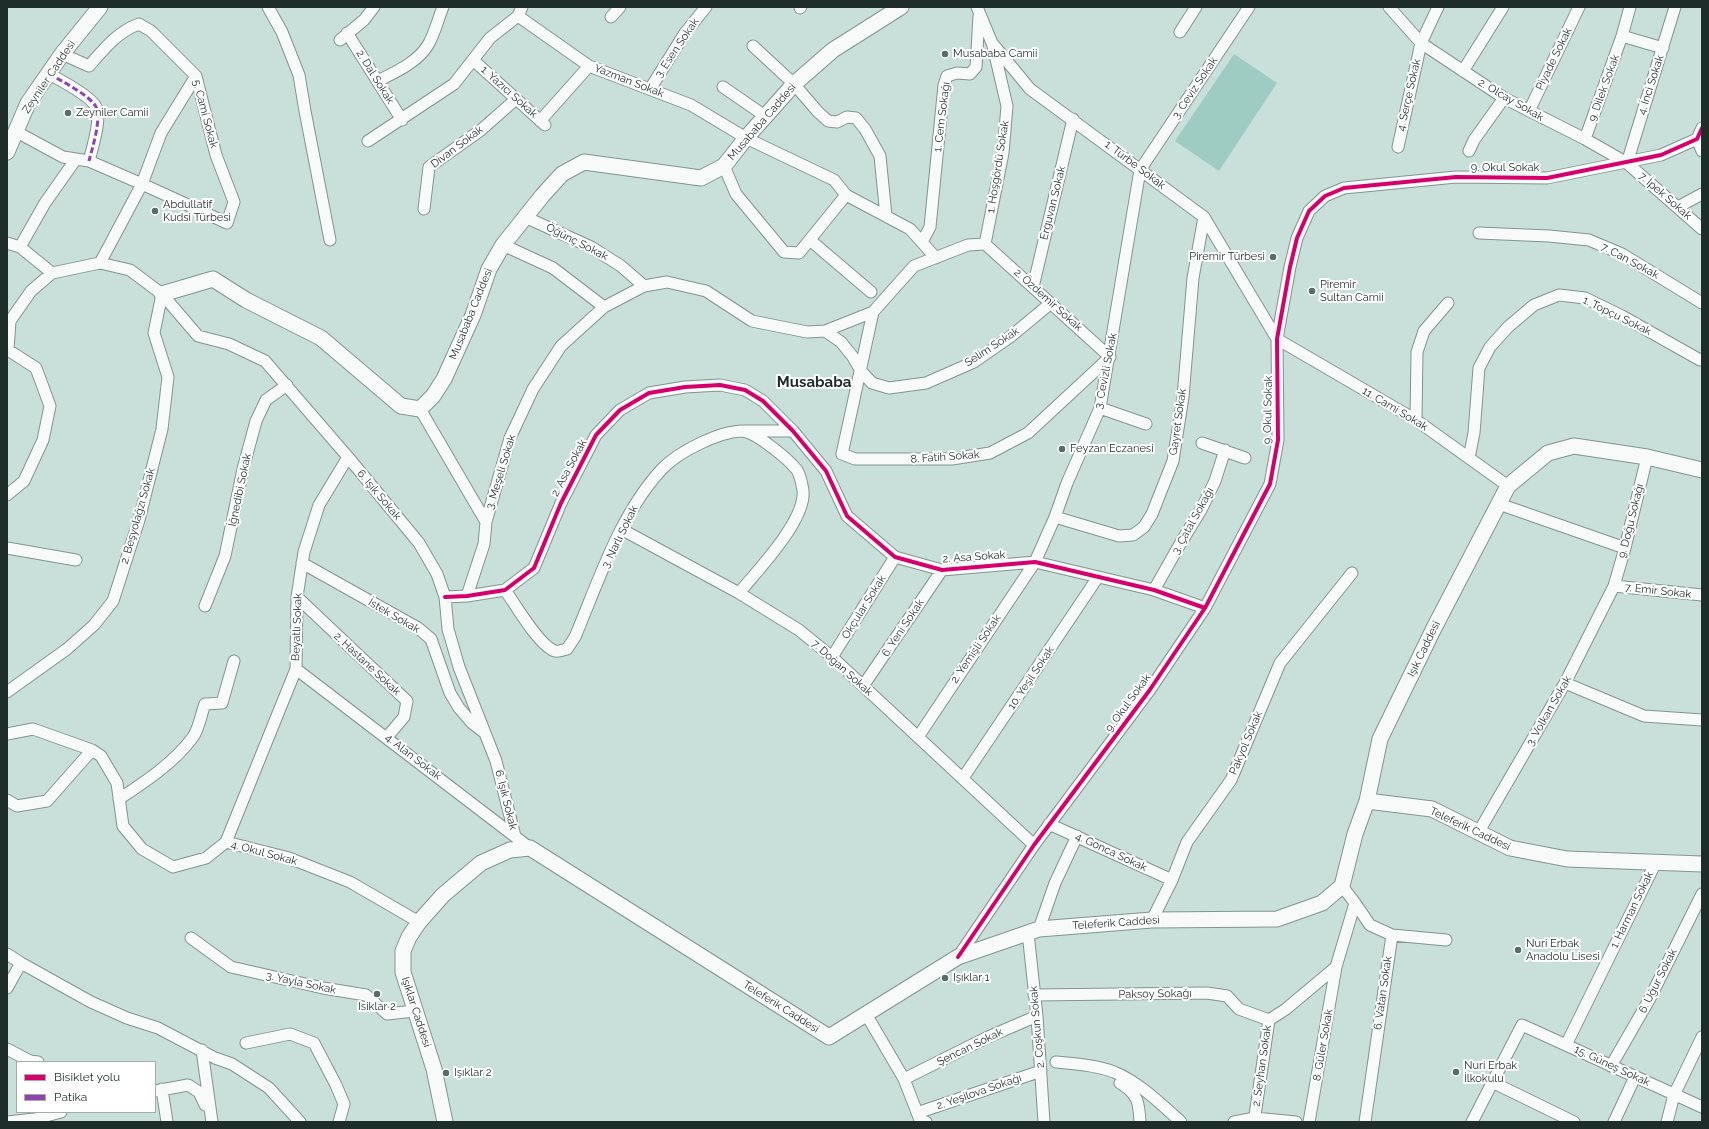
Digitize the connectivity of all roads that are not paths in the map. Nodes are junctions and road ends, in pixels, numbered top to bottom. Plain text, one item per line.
1 (100, 7) edge
2 (268, 7) edge
3 (374, 7) edge
4 (620, 7) edge
5 (706, 7) edge
6 (901, 7) edge
7 (1196, 7) edge
8 (1249, 7) edge
9 (1389, 7) edge
10 (1438, 7) edge
11 (1503, 7) edge
12 (1579, 7) edge
13 (1630, 7) edge
14 (1675, 7) edge
15 (441, 10) edge
16 (978, 10) edge
17 (520, 11) edge
18 (611, 17) dead end
19 (1180, 32) dead end
20 (1622, 36) junction
21 (992, 43) junction
22 (1421, 43) junction
23 (753, 46) dead end
24 (1663, 48) junction
25 (62, 54) junction
26 (473, 60) junction
27 (589, 66) junction
28 (1463, 71) junction
29 (49, 74) junction
30 (196, 76) junction
31 (378, 81) junction
32 (794, 84) junction
33 (723, 87) dead end
34 (650, 89) junction
35 (1504, 98) junction
36 (516, 99) junction
37 (1529, 111) junction
38 (765, 116) junction
39 (1073, 119) junction
40 (402, 120) junction
41 (1702, 128) edge
42 (15, 131) junction
43 (746, 138) junction
44 (1585, 139) junction
45 (1697, 139) junction
46 (368, 141) dead end
47 (1398, 147) dead end
48 (1469, 151) dead end
49 (1702, 151) edge
50 (7, 152) edge
51 (76, 159) junction
52 (89, 161) junction
53 (1627, 163) junction
54 (724, 166) junction
55 (1140, 170) junction
56 (142, 184) junction
57 (1702, 194) edge
58 (846, 195) junction
59 (1678, 207) junction
60 (424, 209) dead end
61 (886, 216) junction
62 (525, 217) junction
63 (1204, 217) junction
64 (1702, 230) edge
65 (1479, 233) dead end
66 (330, 240) dead end
67 (810, 240) junction
68 (922, 242) junction
69 (7, 243) edge
70 (503, 244) junction
71 (985, 244) junction
72 (20, 247) junction
73 (936, 258) junction
74 (100, 263) junction
75 (52, 274) junction
76 (644, 286) junction
77 (1033, 287) junction
78 (871, 292) dead end
79 (162, 294) junction
80 (1448, 303) dead end
81 (1702, 303) edge
82 (1051, 304) junction
83 (604, 307) junction
84 (873, 312) junction
85 (825, 331) junction
86 (1277, 339) junction
87 (8, 349) edge
88 (1110, 357) junction
89 (1702, 359) edge
90 (861, 371) junction
91 (287, 385) junction
92 (1100, 408) junction
93 (420, 409) junction
94 (1416, 420) junction
95 (1146, 424) dead end
96 (742, 431) junction
97 (793, 431) junction
98 (1202, 443) dead end
99 (1226, 450) junction
100 (348, 457) junction
101 (1647, 457) junction
102 (1245, 458) dead end
103 (1469, 458) junction
104 (1702, 470) edge
105 (1508, 486) junction
106 (7, 495) edge
107 (1499, 504) junction
108 (1055, 517) junction
109 (486, 522) junction
110 (621, 529) junction
111 (7, 548) edge
112 (1626, 548) junction
113 (895, 557) junction
114 (76, 560) dead end
115 (1035, 562) junction
116 (302, 563) junction
117 (942, 570) junction
118 (1352, 573) dead end
119 (1098, 577) junction
120 (1614, 586) junction
121 (505, 590) junction
122 (1154, 590) junction
123 (738, 593) junction
124 (1702, 595) edge
125 (467, 596) junction
126 (297, 597) junction
127 (445, 597) junction
128 (205, 606) dead end
129 (1205, 608) junction
130 (832, 657) junction
131 (234, 661) dead end
132 (296, 669) junction
133 (1565, 683) junction
134 (863, 686) junction
135 (7, 692) edge
136 (1702, 720) edge
137 (485, 733) junction
138 (7, 734) edge
139 (918, 737) junction
140 (387, 738) junction
141 (92, 750) junction
142 (963, 778) junction
143 (119, 799) junction
144 (7, 800) edge
145 (1367, 801) junction
146 (1049, 824) junction
147 (1478, 833) junction
148 (515, 836) junction
149 (1078, 836) junction
150 (226, 842) junction
151 (1034, 845) junction
152 (530, 848) junction
153 (1656, 862) junction
154 (1702, 864) edge
155 (1172, 880) junction
156 (1342, 886) junction
157 (1702, 894) edge
158 (1355, 903) junction
159 (1152, 920) junction
160 (419, 922) junction
161 (1033, 931) junction
162 (1392, 935) junction
163 (191, 938) dead end
164 (1446, 940) dead end
165 (7, 954) edge
166 (958, 957) junction
167 (21, 963) junction
168 (1336, 967) junction
169 (7, 988) edge
170 (1034, 995) junction
171 (414, 1011) junction
172 (866, 1014) junction
173 (1037, 1016) junction
174 (1268, 1020) junction
175 (1702, 1037) edge
176 (246, 1043) dead end
177 (1566, 1045) junction
178 (7, 1049) edge
179 (202, 1050) junction
180 (30, 1061) edge
181 (1056, 1062) junction
182 (1041, 1066) junction
183 (1611, 1066) junction
184 (1635, 1077) junction
185 (904, 1079) junction
186 (1492, 1082) junction
187 (159, 1090) edge
188 (1674, 1095) junction
189 (1702, 1107) edge
190 (57, 1113) edge
191 (211, 1119) edge
192 (920, 1119) edge
193 (1254, 1120) edge
194 (7, 1122) edge
195 (166, 1122) edge
196 (300, 1122) edge
197 (339, 1122) edge
198 (445, 1122) edge
199 (1044, 1122) edge
200 (1140, 1122) edge
201 (1181, 1122) edge
202 (1234, 1122) edge
203 (1296, 1122) edge
204 (1309, 1122) edge
205 (1365, 1122) edge
206 (1472, 1122) edge
207 (1574, 1122) edge
208 (1614, 1122) edge
209 (1667, 1122) edge

1 - 25 main road, Zeyniler Caddesi
2 - 66 street
3 - 31 street, 2. Dal Sokak
4 - 18 street
5 - 34 street, 3. Esen Sokak
6 - 32 main road, Musababa Caddesi
7 - 19 street
8 - 55 street, 3. Ceviz Sokak
9 - 22 street, 2. Olcay Sokak
10 - 22 street, 4. Serçe Sokak
11 - 28 street
12 - 37 street, Piyade Sokak
13 - 20 street, 9. Dilek Sokak
14 - 24 street, 4. İnci Sokak
15 - 31 street
16 - 21 street, 1. Türbe Sokak
16 - 68 street, 1. Cem Sokağı
17 - 26 street
17 - 27 street, Yazman Sokak
20 - 24 street
20 - 44 street, 9. Dilek Sokak
21 - 39 street, 1. Türbe Sokak
21 - 71 street, 1. Hoşgördü Sokak
22 - 28 street, 2. Olcay Sokak
22 - 47 street, 4. Serçe Sokak
23 - 32 street
24 - 53 street, 4. İnci Sokak
25 - 29 main road, Zeyniler Caddesi
25 - 30 street, 5. Cami Sokak
26 - 36 street, 1. Yazıcı Sokak
26 - 40 street
27 - 34 street, Yazman Sokak
27 - 36 street, 1. Yazıcı Sokak
28 - 35 street, 2. Olcay Sokak
29 - 42 main road, Zeyniler Caddesi
29 - 52 street
30 - 56 street
30 - 56 street, 5. Cami Sokak
31 - 40 street, 2. Dal Sokak
32 - 38 main road, Musababa Caddesi
32 - 61 street
33 - 38 street
34 - 43 street, Yazman Sokak
35 - 37 street, 2. Olcay Sokak
35 - 48 street
36 - 60 street, Divan Sokak
37 - 44 street, 2. Olcay Sokak
38 - 43 main road, Musababa Caddesi
39 - 55 street, 1. Türbe Sokak
39 - 77 street, Erguvan Sokak
40 - 46 street
41 - 45 street
42 - 50 main road, Zeyniler Caddesi
42 - 51 street
43 - 54 main road, Musababa Caddesi
43 - 58 street, Yazman Sokak
44 - 53 street, 2. Olcay Sokak
45 - 49 street
45 - 53 street, 9. Okul Sokak
51 - 52 street
51 - 72 street
52 - 56 street
53 - 59 street, 7. İpek Sokak
53 - 86 street, 9. Okul Sokak
54 - 62 main road, Musababa Caddesi
54 - 67 street
55 - 63 street, 1. Türbe Sokak
55 - 88 street, 3. Cevizli Sokak
56 - 74 street
57 - 59 street
58 - 61 street
58 - 67 street
59 - 64 street, 7. İpek Sokak
61 - 68 street
62 - 70 main road, Musababa Caddesi
62 - 76 street, Öğünç Sokak
63 - 86 street, 1. Türbe Sokak
63 - 108 street, Gayret Sokak
65 - 81 street, 7. Can Sokak
67 - 78 street
68 - 73 street
69 - 72 street
70 - 83 street
70 - 93 main road, Musababa Caddesi
71 - 73 street
71 - 77 street, 2. Özdemir Sokak
72 - 75 street
73 - 84 street
74 - 75 street
74 - 79 street, 6. Işık Sokak
75 - 87 street
76 - 83 street, 3. Meşeli Sokak
76 - 85 street, 3. Meşeli Sokak
77 - 82 street, 2. Özdemir Sokak
79 - 91 street, 6. Işık Sokak
79 - 93 main road
79 - 135 street, 2. Beşyolağzı Sokak
80 - 94 street
82 - 88 street, 2. Özdemir Sokak
82 - 90 street, Selim Sokak
83 - 109 street, 3. Meşeli Sokak
84 - 85 street, 3. Meşeli Sokak
84 - 90 street
85 - 90 street, Selim Sokak
86 - 94 street, 11. Cami Sokak
86 - 129 street, 9. Okul Sokak
87 - 106 street
88 - 90 street, 8. Fatih Sokak
88 - 92 street, 3. Cevizli Sokak
89 - 103 street, 1. Topçu Sokak
91 - 100 street, 6. Işık Sokak
91 - 128 street, İğnedibi Sokak
92 - 95 street
92 - 108 street, 3. Cevizli Sokak
93 - 109 street, 3. Meşeli Sokak
94 - 103 street, 11. Cami Sokak
96 - 97 street, 3. Narlı Sokak
96 - 110 street, 3. Narlı Sokak
96 - 123 street
97 - 113 street, 2. Asa Sokak
97 - 121 street, 2. Asa Sokak
98 - 99 street
99 - 102 street
99 - 122 street, 3. Çatal Sokağı
100 - 116 street, Beyatlı Sokak
100 - 127 street, 6. Işık Sokak
101 - 104 main road, Işık Caddesi
101 - 105 main road, Işık Caddesi
101 - 112 street, 9. Doğu Sokağı
103 - 105 street, 11. Cami Sokak
105 - 107 main road, Işık Caddesi
107 - 112 street
107 - 145 main road, Işık Caddesi
108 - 115 street, 3. Cevizli Sokak
109 - 125 street, 3. Meşeli Sokak
110 - 121 street, 3. Narlı Sokak
110 - 123 street, 7. Doğan Sokak
111 - 114 street
112 - 120 street, 9. Doğu Sokağı
113 - 117 street, 2. Asa Sokak
113 - 130 street, Okçular Sokak
115 - 117 street, 2. Asa Sokak
115 - 119 street, 2. Asa Sokak
115 - 139 street, 2. Yemişli Sokak
116 - 126 street, Beyatlı Sokak
116 - 137 street, İstek Sokak
117 - 134 street, 6. Yeni Sokak
118 - 155 street, Pakyol Sokak
119 - 122 street, 2. Asa Sokak
119 - 142 street, 10. Yeşil Sokak
120 - 124 street, 7. Emir Sokak
120 - 133 street, 3. Volkan Sokak
121 - 125 street, 2. Asa Sokak
122 - 129 street, 2. Asa Sokak
123 - 130 street, 7. Doğan Sokak
125 - 127 street, 2. Asa Sokak
126 - 132 street, Beyatlı Sokak
126 - 140 street, 2. Hastane Sokak
127 - 137 street, 6. Işık Sokak
129 - 146 street, 9. Okul Sokak
130 - 134 street, 7. Doğan Sokak
131 - 143 street
132 - 140 street, 4. Alan Sokak
132 - 150 street, Beyatlı Sokak
133 - 136 street
133 - 147 street, 3. Volkan Sokak
134 - 139 street, 7. Doğan Sokak
137 - 148 street, 6. Işık Sokak
138 - 141 street, 4. Okul Sokak
139 - 142 street, 7. Doğan Sokak
140 - 148 street, 4. Alan Sokak
141 - 143 street, 4. Okul Sokak
141 - 144 street
142 - 151 street, 7. Doğan Sokak
143 - 150 street, 4. Okul Sokak
145 - 147 main road, Teleferik Caddesi
145 - 156 main road
146 - 149 street, 4. Gonca Sokak
146 - 151 street, 9. Okul Sokak
147 - 153 main road, Teleferik Caddesi
148 - 152 street, 4. Alan Sokak
149 - 155 street, 4. Gonca Sokak
149 - 161 street
150 - 160 street, 4. Okul Sokak
151 - 166 street, 9. Okul Sokak
152 - 160 main road, Işıklar Caddesi
152 - 172 main road, Teleferik Caddesi
153 - 154 main road, Teleferik Caddesi
153 - 177 street, 1. Harman Sokak
155 - 159 street, Pakyol Sokak
156 - 158 street
156 - 159 main road, Teleferik Caddesi
157 - 183 street, 6. Uğur Sokak
158 - 162 street
158 - 168 street
159 - 161 main road, Teleferik Caddesi
160 - 171 main road, Işıklar Caddesi
161 - 166 main road, Teleferik Caddesi
161 - 170 street, 2. Coşkun Sokak
162 - 164 street
162 - 205 street, 6. Vatan Sokak
163 - 171 street, 3. Yayla Sokak
165 - 167 street
166 - 172 main road, Teleferik Caddesi
167 - 169 street
167 - 179 street
168 - 174 street, 2. Seyhan Sokak
168 - 204 street, 8. Güler Sokak
170 - 173 street, 2. Coşkun Sokak
170 - 174 street, Paksoy Sokağı
171 - 198 main road, Işıklar Caddesi
172 - 185 street
173 - 182 street, 2. Coşkun Sokak
173 - 185 street, Şencan Sokak
174 - 193 street, 2. Seyhan Sokak
175 - 188 street
176 - 197 street
177 - 183 street, 15. Güneş Sokak
177 - 186 street, 15. Güneş Sokak
178 - 180 street
179 - 191 street
179 - 196 street
181 - 182 street, 2. Yeşilova Sokağı
181 - 200 street
181 - 201 street
182 - 192 street, 2. Yeşilova Sokağı
182 - 199 street, 2. Coşkun Sokak
183 - 184 street, 15. Güneş Sokak
184 - 188 street, 15. Güneş Sokak
184 - 208 street
185 - 192 street
186 - 206 street
186 - 207 street
187 - 191 street
187 - 195 street
188 - 189 street, 15. Güneş Sokak
188 - 209 street
190 - 194 street
193 - 202 street
193 - 203 street

